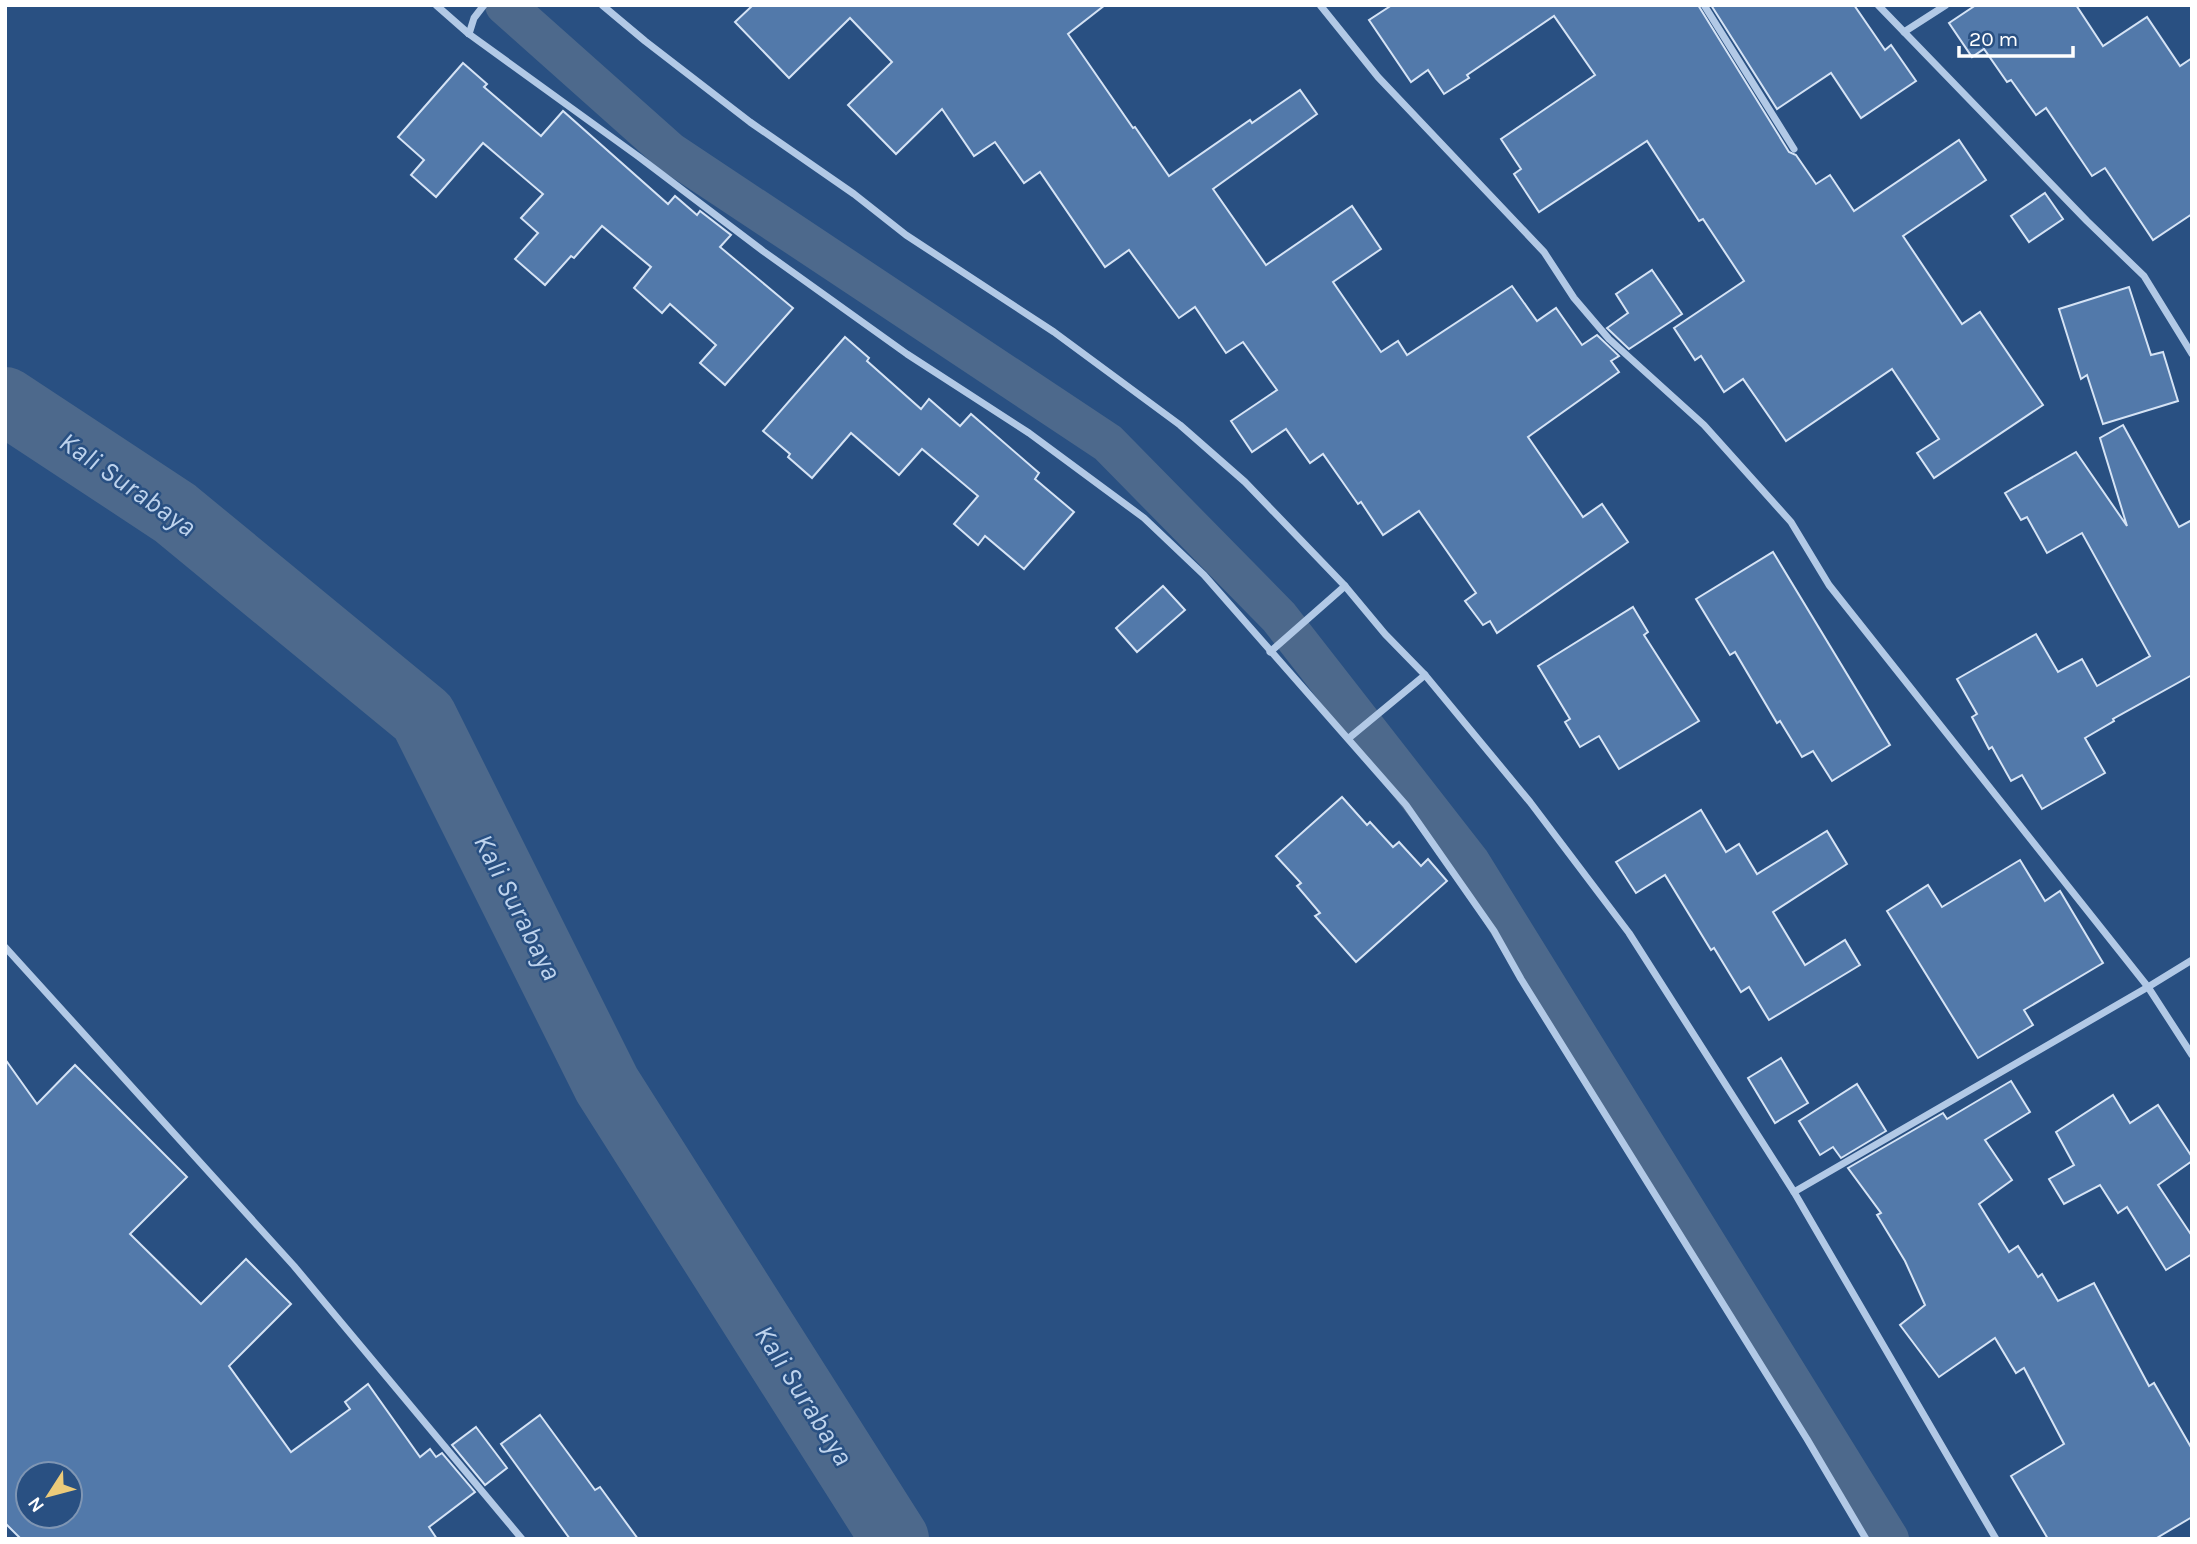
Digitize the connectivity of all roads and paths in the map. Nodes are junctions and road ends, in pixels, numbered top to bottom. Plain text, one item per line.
1 (436, 5) edge
2 (484, 5) edge
3 (602, 5) edge
4 (1321, 5) edge
5 (1704, 5) edge
6 (1878, 5) edge
7 (1946, 5) edge
8 (1903, 32) junction
9 (469, 34) junction
10 (1794, 149) dead end
11 (2192, 354) edge
12 (1345, 586) junction
13 (1270, 652) junction
14 (1425, 675) junction
15 (1349, 737) junction
16 (5, 947) edge
17 (2192, 960) edge
18 (2147, 987) junction
19 (2192, 1055) edge
20 (1794, 1192) junction
21 (522, 1539) edge
22 (1866, 1539) edge
23 (1996, 1539) edge

1 - 9 street
2 - 9 street
3 - 12 street
4 - 18 street
5 - 10 street
6 - 8 street
7 - 8 street
8 - 11 street
9 - 13 street
12 - 13 street
12 - 14 street
13 - 15 street
14 - 15 street
14 - 20 street
15 - 22 street
16 - 21 street
17 - 18 street
18 - 19 street
18 - 20 street
20 - 23 street

